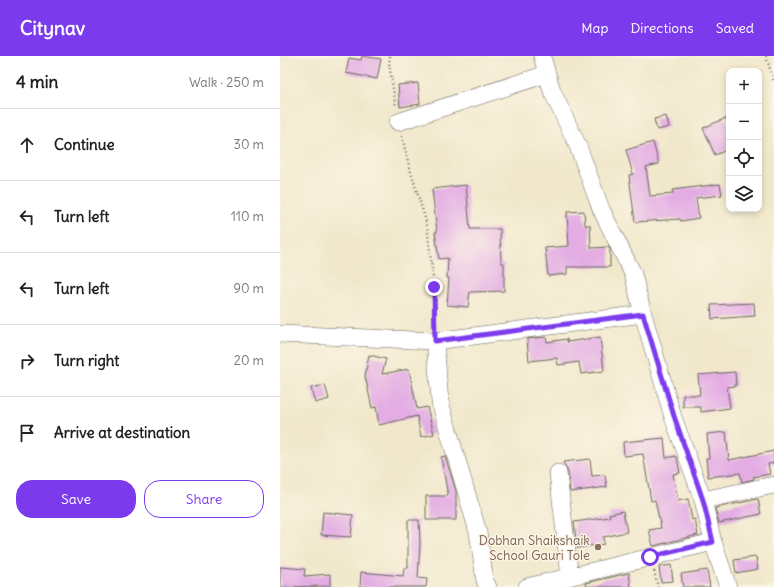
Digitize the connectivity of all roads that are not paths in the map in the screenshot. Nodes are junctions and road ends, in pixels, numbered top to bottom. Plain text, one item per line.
1 (542, 56) edge
2 (547, 74) junction
3 (398, 122) road end
4 (643, 314) junction
5 (280, 334) edge
6 (435, 341) junction
7 (558, 473) dead end
8 (774, 485) edge
9 (703, 500) junction
10 (713, 542) junction
11 (570, 577) junction
12 (488, 587) edge
13 (527, 587) edge
14 (728, 587) edge

1 - 2 street
2 - 3 street
2 - 4 street
4 - 6 street
4 - 9 street
5 - 6 street
6 - 12 street
7 - 11 street
8 - 9 street
9 - 10 street
10 - 11 street
10 - 14 street
11 - 13 street

